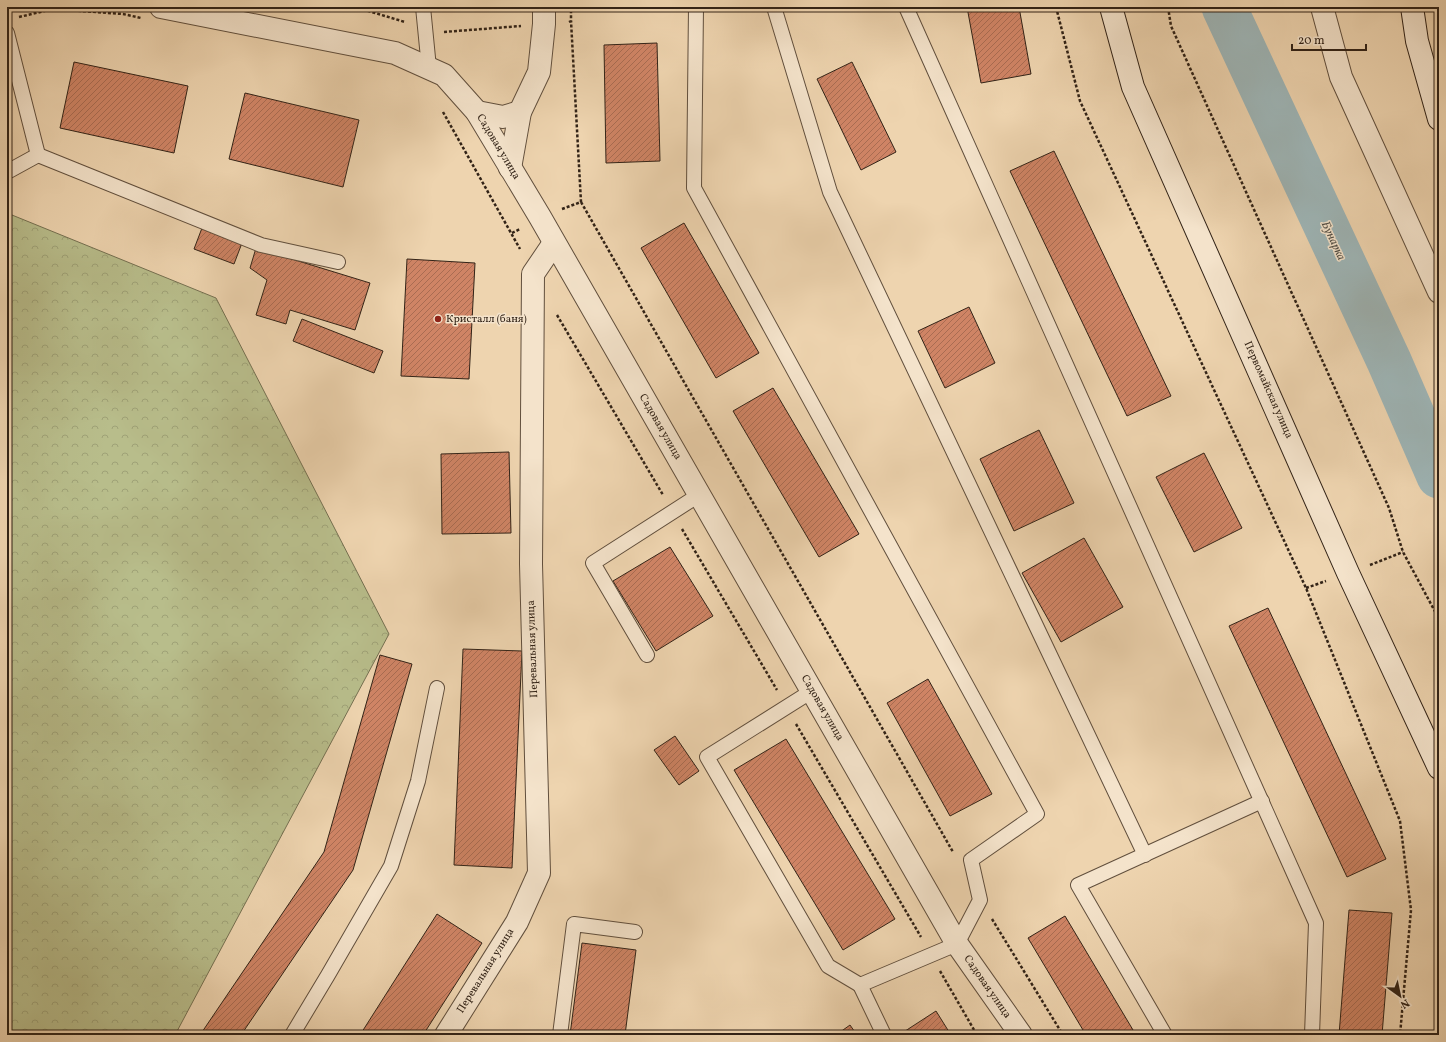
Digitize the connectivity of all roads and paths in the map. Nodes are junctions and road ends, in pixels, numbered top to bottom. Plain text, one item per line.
1 (348, 7) edge
2 (423, 7) edge
3 (571, 7) edge
4 (696, 7) edge
5 (774, 7) edge
6 (906, 7) edge
7 (1056, 7) edge
8 (1111, 7) edge
9 (1168, 7) edge
10 (1322, 7) edge
11 (1412, 7) edge
12 (154, 13) edge
13 (544, 16) edge
14 (15, 18) dead end
15 (570, 22) junction
16 (425, 29) junction
17 (7, 33) edge
18 (429, 68) junction
19 (442, 110) dead end
20 (477, 112) junction
21 (520, 112) junction
22 (1439, 119) edge
23 (38, 154) junction
24 (510, 168) junction
25 (7, 172) edge
26 (582, 202) junction
27 (540, 217) junction
28 (512, 234) junction
29 (554, 243) junction
30 (338, 262) dead end
31 (533, 274) junction
32 (1439, 292) edge
33 (557, 314) dead end
34 (699, 495) junction
35 (672, 512) junction
36 (1439, 619) edge
37 (648, 655) dead end
38 (437, 688) dead end
39 (812, 691) junction
40 (786, 707) junction
41 (1439, 768) edge
42 (1262, 801) junction
43 (1145, 854) junction
44 (956, 858) dead end
45 (980, 900) junction
46 (635, 932) dead end
47 (956, 944) junction
48 (931, 955) junction
49 (860, 985) junction
50 (292, 1035) edge
51 (446, 1035) edge
52 (560, 1035) edge
53 (884, 1035) edge
54 (977, 1035) edge
55 (1021, 1035) edge
56 (1063, 1035) edge
57 (1165, 1035) edge
58 (1312, 1035) edge
59 (1400, 1035) edge

1 - 16 path
2 - 16 lane
3 - 15 path
4 - 45 lane
5 - 43 lane
6 - 42 lane
7 - 59 path
8 - 41 street, Первомайская улица
9 - 36 path
10 - 32 street
11 - 22 street
12 - 14 path
12 - 18 street, Садовая улица
13 - 15 path
13 - 16 path
13 - 21 street
15 - 26 path
16 - 18 lane
17 - 23 lane
18 - 20 street, Садовая улица
19 - 28 path
20 - 21 street
20 - 24 street, Садовая улица
21 - 24 street
23 - 25 lane
23 - 30 lane
24 - 27 street, Садовая улица
26 - 27 path
26 - 44 path
27 - 28 path
27 - 29 street, Садовая улица
28 - 31 path
29 - 31 street
29 - 34 street, Садовая улица
31 - 51 street, Перевальная улица
33 - 35 path
34 - 35 lane
34 - 39 street, Садовая улица
35 - 37 lane
35 - 40 path
38 - 50 lane
39 - 40 lane
39 - 47 street, Садовая улица
40 - 48 path
40 - 49 lane
42 - 43 lane
42 - 58 lane
43 - 57 lane
45 - 47 lane
45 - 56 path
46 - 52 lane
47 - 48 lane
47 - 55 street, Садовая улица
48 - 49 lane
48 - 54 path
49 - 53 lane

